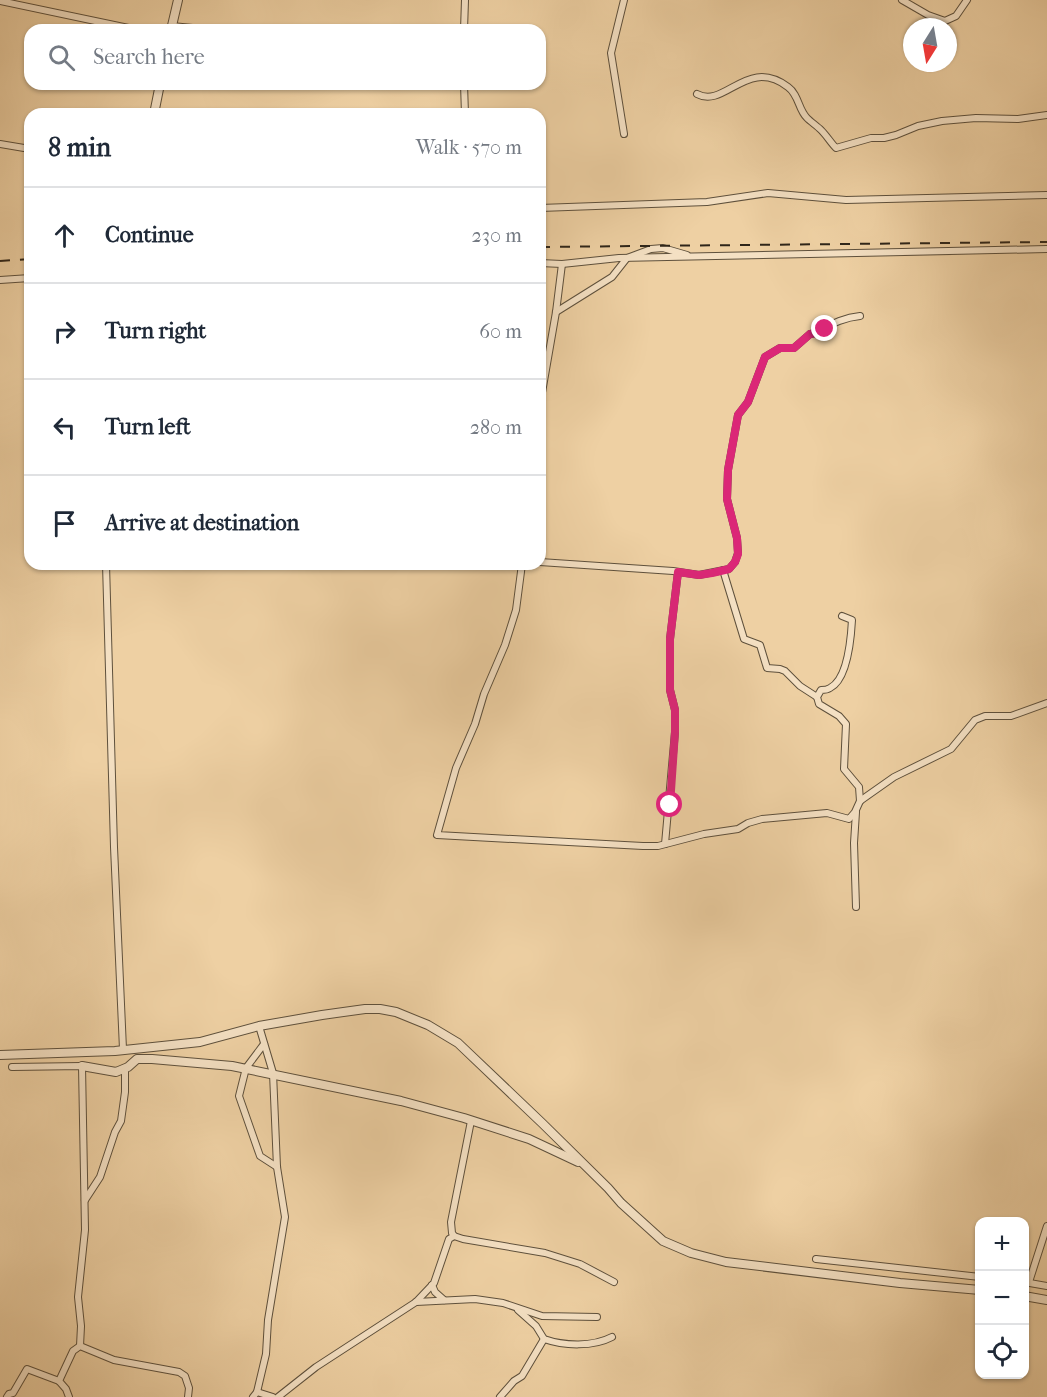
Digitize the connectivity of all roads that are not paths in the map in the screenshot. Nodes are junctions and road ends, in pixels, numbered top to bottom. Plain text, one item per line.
1 (178, 0) edge
2 (465, 0) edge
3 (624, 0) edge
4 (902, 0) edge
5 (967, 0) edge
6 (0, 1) edge
7 (109, 24) edge
8 (173, 24) edge
9 (464, 24) edge
10 (159, 90) edge
11 (464, 90) edge
12 (697, 94) dead end
13 (155, 108) edge
14 (465, 108) edge
15 (1047, 115) edge
16 (624, 134) dead end
17 (0, 144) edge
18 (24, 149) edge
19 (1047, 195) edge
20 (546, 208) edge
21 (1047, 249) edge
22 (627, 258) junction
23 (546, 263) edge
24 (562, 264) junction
25 (24, 278) edge
26 (0, 280) edge
27 (556, 312) junction
28 (860, 316) dead end
29 (546, 370) edge
30 (546, 562) edge
31 (106, 570) edge
32 (521, 570) edge
33 (723, 570) junction
34 (678, 572) junction
35 (842, 616) dead end
36 (818, 696) junction
37 (1047, 703) edge
38 (860, 801) junction
39 (856, 808) junction
40 (665, 844) junction
41 (855, 907) dead end
42 (259, 1026) junction
43 (264, 1044) junction
44 (123, 1049) junction
45 (0, 1055) edge
46 (81, 1066) junction
47 (12, 1067) dead end
48 (125, 1068) junction
49 (246, 1068) junction
50 (273, 1073) junction
51 (471, 1121) junction
52 (583, 1164) junction
53 (277, 1167) junction
54 (85, 1200) junction
55 (1047, 1227) edge
56 (454, 1236) junction
57 (816, 1259) dead end
58 (975, 1276) edge
59 (1029, 1276) edge
60 (614, 1282) dead end
61 (1029, 1282) edge
62 (432, 1285) junction
63 (1047, 1286) edge
64 (975, 1290) edge
65 (1029, 1297) edge
66 (1047, 1300) edge
67 (445, 1301) junction
68 (416, 1302) junction
69 (516, 1308) junction
70 (597, 1317) dead end
71 (612, 1337) dead end
72 (544, 1340) junction
73 (80, 1346) junction
74 (59, 1381) junction
75 (0, 1394) edge
76 (255, 1394) edge
77 (7, 1397) edge
78 (69, 1397) edge
79 (188, 1397) edge
80 (273, 1397) edge
81 (278, 1397) edge
82 (500, 1397) edge

1 - 8 street
2 - 9 street
3 - 16 street
4 - 5 street
6 - 7 street
10 - 13 street
11 - 14 street
12 - 15 street
17 - 18 street
19 - 20 street
21 - 22 street
22 - 24 street
22 - 27 street
23 - 24 street
24 - 27 street
25 - 26 street
27 - 29 street
28 - 33 street
30 - 34 street
31 - 44 street
32 - 40 street
33 - 34 street
33 - 36 street
34 - 40 street
35 - 36 street
36 - 38 street
37 - 38 street
38 - 39 street
39 - 40 street
39 - 41 street
42 - 43 street
42 - 44 street
42 - 52 street
43 - 49 street
43 - 50 street
44 - 45 street
46 - 47 street
46 - 48 street
46 - 54 street
48 - 49 street
48 - 54 street
49 - 50 street
49 - 53 street
50 - 51 street
50 - 53 street
51 - 52 street
51 - 56 street
52 - 64 street
53 - 76 street
54 - 73 street
55 - 59 street
56 - 60 street
56 - 62 street
57 - 58 street
61 - 63 street
62 - 67 street
62 - 68 street
65 - 66 street
67 - 68 street
67 - 69 street
68 - 81 street
69 - 70 street
69 - 72 street
71 - 72 street
72 - 82 street
73 - 74 street
73 - 79 street
74 - 77 street
74 - 78 street
75 - 77 street
76 - 80 street

